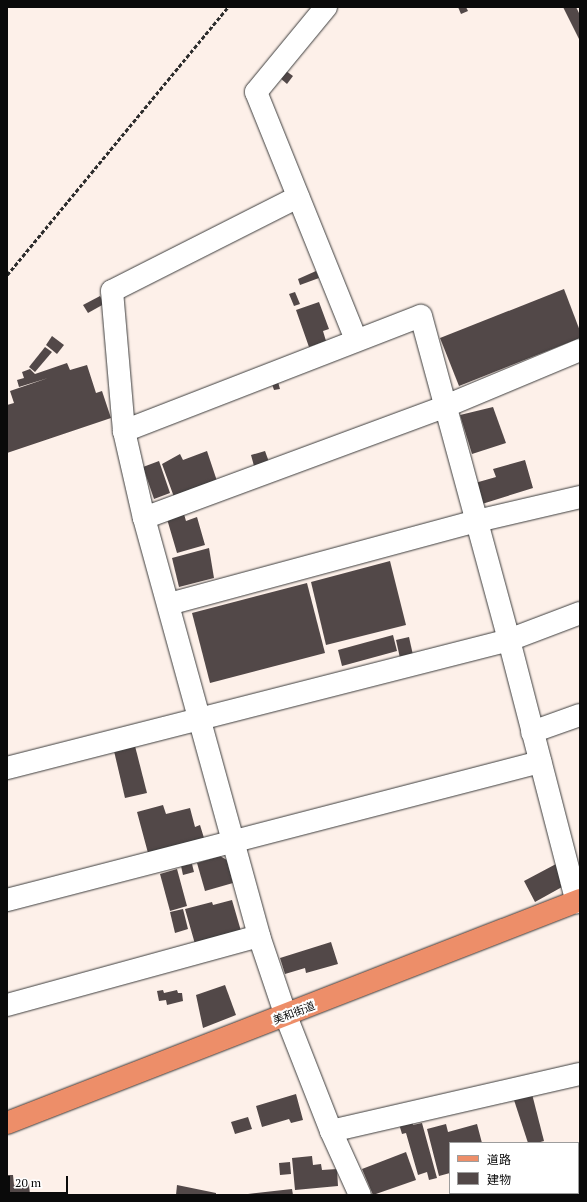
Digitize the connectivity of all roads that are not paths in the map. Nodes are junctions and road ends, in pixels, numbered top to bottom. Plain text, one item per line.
1 (326, 7) edge
2 (298, 197) junction
3 (356, 340) junction
4 (580, 350) edge
5 (446, 406) junction
6 (124, 431) junction
7 (580, 497) edge
8 (144, 518) junction
9 (477, 521) junction
10 (169, 604) junction
11 (580, 613) edge
12 (509, 640) junction
13 (580, 715) edge
14 (200, 719) junction
15 (532, 732) junction
16 (540, 762) junction
17 (7, 768) edge
18 (233, 842) junction
19 (7, 900) edge
20 (578, 901) edge
21 (259, 936) junction
22 (7, 1005) edge
23 (286, 1016) junction
24 (580, 1074) edge
25 (7, 1123) edge
26 (331, 1130) junction
27 (360, 1195) edge

1 - 2 street
2 - 3 street
2 - 6 street
3 - 5 street
3 - 6 street
4 - 5 street
5 - 8 street
5 - 9 street
6 - 8 street
7 - 9 street
8 - 10 street
9 - 10 street
9 - 12 street
10 - 14 street
11 - 12 street
12 - 14 street
12 - 15 street
13 - 15 street
14 - 17 street
14 - 18 street
15 - 16 street
16 - 18 street
16 - 20 street
18 - 19 street
18 - 21 street
20 - 23 main road, 美和街道
21 - 22 street
21 - 23 street
23 - 25 main road, 美和街道
23 - 26 street
24 - 26 street
26 - 27 street

